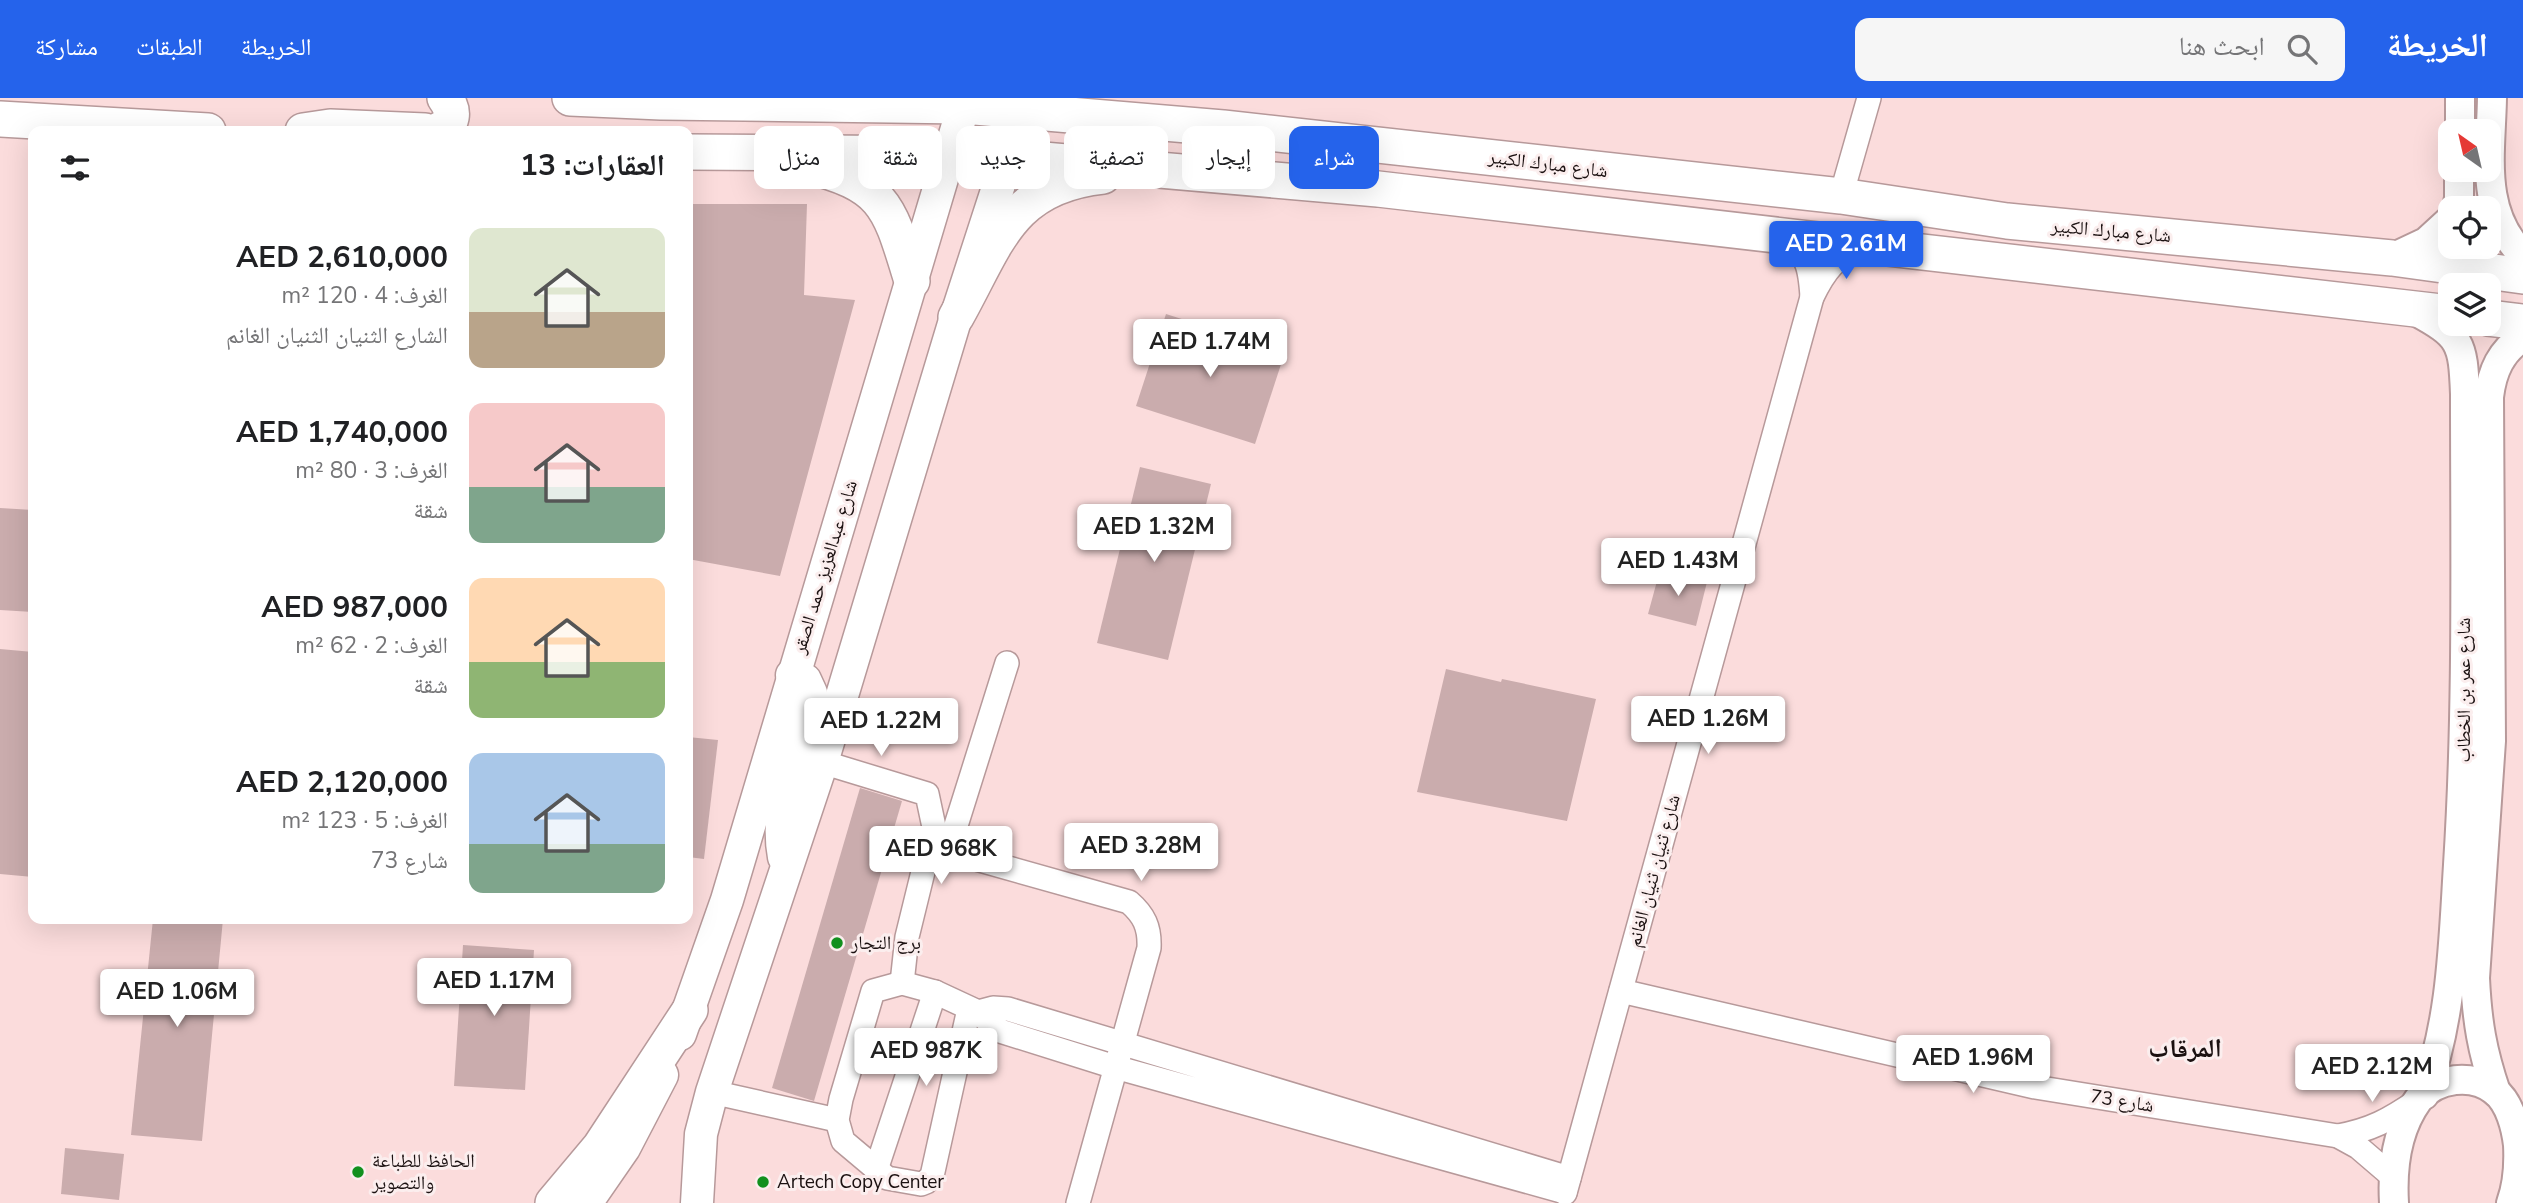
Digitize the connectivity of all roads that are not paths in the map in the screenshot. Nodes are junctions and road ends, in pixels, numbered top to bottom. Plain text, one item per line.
1 (445, 98) edge
2 (570, 98) edge
3 (1120, 98) edge
4 (1869, 98) edge
5 (2460, 98) edge
6 (2492, 98) edge
7 (824, 102) edge
8 (965, 102) edge
9 (1025, 104) edge
10 (0, 119) edge
11 (2460, 119) edge
12 (121, 126) edge
13 (446, 126) edge
14 (1018, 126) edge
15 (1206, 126) edge
16 (1216, 126) edge
17 (1275, 134) edge
18 (693, 152) edge
19 (754, 154) edge
20 (844, 154) edge
21 (949, 154) junction
22 (956, 154) edge
23 (1168, 172) edge
24 (844, 176) edge
25 (1064, 184) edge
26 (999, 189) edge
27 (1842, 196) junction
28 (1942, 211) junction
29 (2007, 221) junction
30 (2438, 231) edge
31 (1782, 237) junction
32 (1866, 247) junction
33 (1938, 255) junction
34 (2523, 255) edge
35 (2392, 258) junction
36 (2000, 262) junction
37 (2523, 276) edge
38 (912, 281) junction
39 (1812, 297) junction
40 (2409, 308) junction
41 (2438, 312) edge
42 (956, 317) junction
43 (2501, 319) edge
44 (2523, 322) edge
45 (2523, 337) edge
46 (1007, 663) dead end
47 (792, 675) junction
48 (822, 762) junction
49 (2476, 786) junction
50 (787, 873) junction
51 (902, 983) junction
52 (1621, 991) junction
53 (935, 992) junction
54 (690, 1010) junction
55 (973, 1011) junction
56 (1122, 1044) junction
57 (1115, 1067) junction
58 (2496, 1091) junction
59 (712, 1092) junction
60 (2421, 1098) junction
61 (837, 1120) junction
62 (2338, 1136) junction
63 (876, 1170) junction
64 (2394, 1190) edge
65 (1565, 1191) edge
66 (2515, 1198) edge
67 (552, 1203) edge
68 (586, 1203) edge
69 (697, 1203) edge
70 (1079, 1203) edge

1 - 13 main road
2 - 7 main road, شارع مبارك الكبير
3 - 16 main road
4 - 27 street
5 - 11 street
6 - 34 street
7 - 8 main road, شارع مبارك الكبير
8 - 9 main road, شارع مبارك الكبير
8 - 21 main road, شارع عبدالعزيز حمد الصقر
9 - 14 main road
9 - 15 main road, شارع مبارك الكبير
10 - 12 main road
17 - 27 main road, شارع مبارك الكبير
18 - 19 main road
20 - 21 main road
21 - 22 main road
21 - 38 main road, شارع عبدالعزيز حمد الصقر
23 - 31 main road
24 - 38 main road
25 - 42 main road
26 - 42 main road
27 - 28 main road, شارع مبارك الكبير
28 - 29 main road, شارع مبارك الكبير
28 - 33 main road
29 - 35 main road, شارع مبارك الكبير
29 - 36 main road
30 - 35 street
31 - 32 main road
31 - 39 street
32 - 33 main road
32 - 39 street
33 - 36 main road
35 - 37 main road, شارع مبارك الكبير
36 - 40 main road
38 - 47 main road, شارع عبدالعزيز حمد الصقر
39 - 52 street, شارع ثنيان ثنيان الغانم
40 - 41 main road
40 - 49 street, شارع عمر بن الخطاب
42 - 48 main road
43 - 44 main road
45 - 49 street, شارع عمر بن الخطاب
46 - 56 street
47 - 50 main road
47 - 54 main road, شارع عبدالعزيز حمد الصقر
48 - 50 main road
48 - 51 street
49 - 58 street, شارع عمر بن الخطاب
49 - 60 street, شارع عمر بن الخطاب
50 - 59 main road
51 - 53 street
51 - 61 street
52 - 62 street, شارع 73
52 - 65 street, شارع ثنيان ثنيان الغانم
53 - 55 street
53 - 63 street
54 - 67 main road
54 - 68 main road, شارع عبدالعزيز حمد الصقر
55 - 56 street
55 - 57 street
55 - 63 street
56 - 57 street
56 - 65 street
57 - 65 street
57 - 70 street
58 - 60 street
58 - 66 street, شارع عمر بن الخطاب
59 - 61 street
59 - 69 main road
60 - 62 street, شارع 73
60 - 64 street, شارع عمر بن الخطاب
61 - 63 street
62 - 64 street, شارع 73

